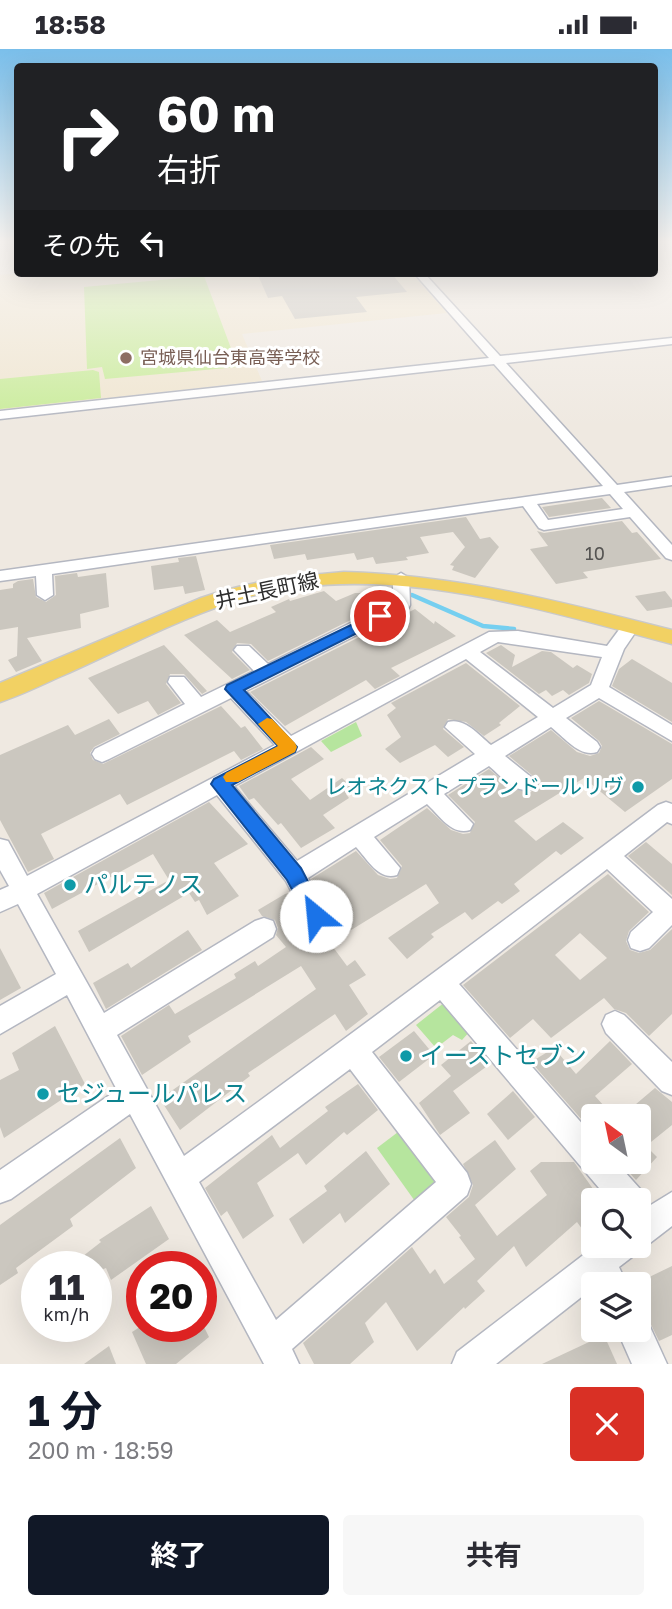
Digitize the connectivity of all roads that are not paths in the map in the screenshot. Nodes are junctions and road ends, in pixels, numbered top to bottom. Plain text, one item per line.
1 (446, 303) edge
2 (672, 341) edge
3 (497, 360) junction
4 (0, 415) edge
5 (672, 481) edge
6 (613, 489) junction
7 (527, 501) junction
8 (633, 512) junction
9 (672, 555) edge
10 (44, 570) junction
11 (0, 576) edge
12 (401, 578) junction
13 (45, 595) dead end
14 (630, 627) junction
15 (672, 637) edge
16 (243, 650) dead end
17 (467, 650) junction
18 (613, 653) junction
19 (266, 672) junction
20 (177, 682) dead end
21 (233, 689) junction
22 (599, 689) junction
23 (0, 693) edge
24 (198, 706) junction
25 (552, 717) junction
26 (455, 727) dead end
27 (672, 734) edge
28 (289, 747) junction
29 (590, 747) dead end
30 (102, 754) dead end
31 (489, 756) junction
32 (524, 783) dead end
33 (220, 784) junction
34 (428, 792) junction
35 (672, 815) edge
36 (462, 824) dead end
37 (359, 835) junction
38 (0, 848) edge
39 (607, 854) junction
40 (389, 868) dead end
41 (294, 874) junction
42 (11, 896) edge
43 (671, 913) edge
44 (316, 916) dead end
45 (264, 929) dead end
46 (640, 940) dead end
47 (71, 979) junction
48 (440, 981) junction
49 (0, 1021) edge
50 (615, 1024) dead end
51 (99, 1031) junction
52 (353, 1050) junction
53 (672, 1081) edge
54 (134, 1095) junction
55 (581, 1144) edge
56 (607, 1174) edge
57 (178, 1178) junction
58 (0, 1188) edge
59 (619, 1188) edge
60 (611, 1264) edge
61 (640, 1342) edge
62 (277, 1355) edge
63 (471, 1363) edge
64 (650, 1364) edge

1 - 3 street
2 - 3 street
3 - 4 street
3 - 6 street
5 - 6 street
6 - 7 street
6 - 8 street
7 - 8 street
7 - 10 street
8 - 9 street
10 - 11 street
10 - 13 street
12 - 14 main road, 井土長町線
12 - 19 street
12 - 23 main road, 井土長町線
14 - 15 main road, 井土長町線
14 - 18 street
16 - 19 street
17 - 18 street
17 - 25 street
17 - 28 street
18 - 22 street
19 - 21 street
20 - 24 street
21 - 24 street
21 - 28 street
22 - 25 street
22 - 27 street
24 - 30 street
25 - 29 street
25 - 31 street
26 - 31 street
28 - 33 street
31 - 32 street
31 - 34 street
33 - 41 street
33 - 42 street
34 - 36 street
34 - 37 street
35 - 39 street
37 - 40 street
37 - 41 street
38 - 42 street
39 - 43 street
39 - 48 street
41 - 44 street
42 - 47 street
43 - 46 street
45 - 51 street
47 - 49 street
47 - 51 street
48 - 52 street
48 - 55 street
50 - 53 street
51 - 54 street
52 - 57 street
52 - 62 street
54 - 57 street
54 - 58 street
56 - 59 street
57 - 62 street
60 - 63 street
61 - 64 street

